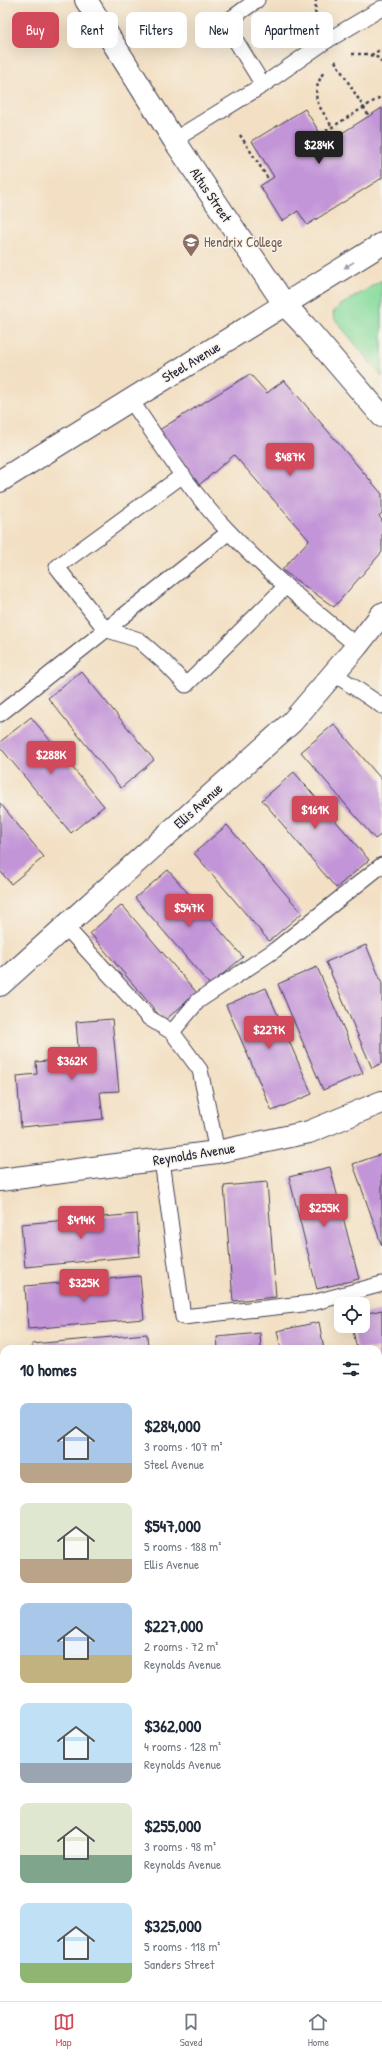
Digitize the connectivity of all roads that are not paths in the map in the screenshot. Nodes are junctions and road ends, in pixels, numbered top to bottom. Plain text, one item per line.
1 (86, 0) edge
2 (256, 0) edge
3 (382, 8) edge
4 (263, 84) junction
5 (174, 140) junction
6 (382, 244) edge
7 (284, 305) junction
8 (130, 398) junction
9 (382, 416) edge
10 (183, 475) junction
11 (0, 481) edge
12 (229, 532) junction
13 (286, 586) junction
14 (382, 614) edge
15 (105, 629) junction
16 (357, 646) junction
17 (333, 673) junction
18 (382, 706) edge
19 (0, 714) edge
20 (382, 865) edge
21 (65, 926) junction
22 (0, 985) edge
23 (172, 1032) junction
24 (382, 1102) edge
25 (217, 1152) junction
26 (162, 1160) junction
27 (0, 1180) edge
28 (382, 1284) edge

1 - 5 street, Altus Street
2 - 4 lane
3 - 4 lane
4 - 5 lane
5 - 7 street, Altus Street
6 -> 7 street, Steel Avenue
7 - 8 street, Steel Avenue
7 - 9 street, Altus Street
8 - 10 lane
8 - 11 street, Steel Avenue
10 - 12 lane
10 - 15 lane
12 - 13 lane
12 - 15 lane
13 - 15 lane
13 - 16 lane
14 - 16 street, Ellis Avenue
15 - 19 lane
16 - 17 street, Ellis Avenue
17 - 18 lane
17 - 21 street, Ellis Avenue
20 - 23 lane
21 - 22 street, Ellis Avenue
21 - 23 lane
23 - 25 lane
24 - 25 street, Reynolds Avenue
25 - 26 street, Reynolds Avenue
26 - 27 street, Reynolds Avenue
26 - 28 lane

